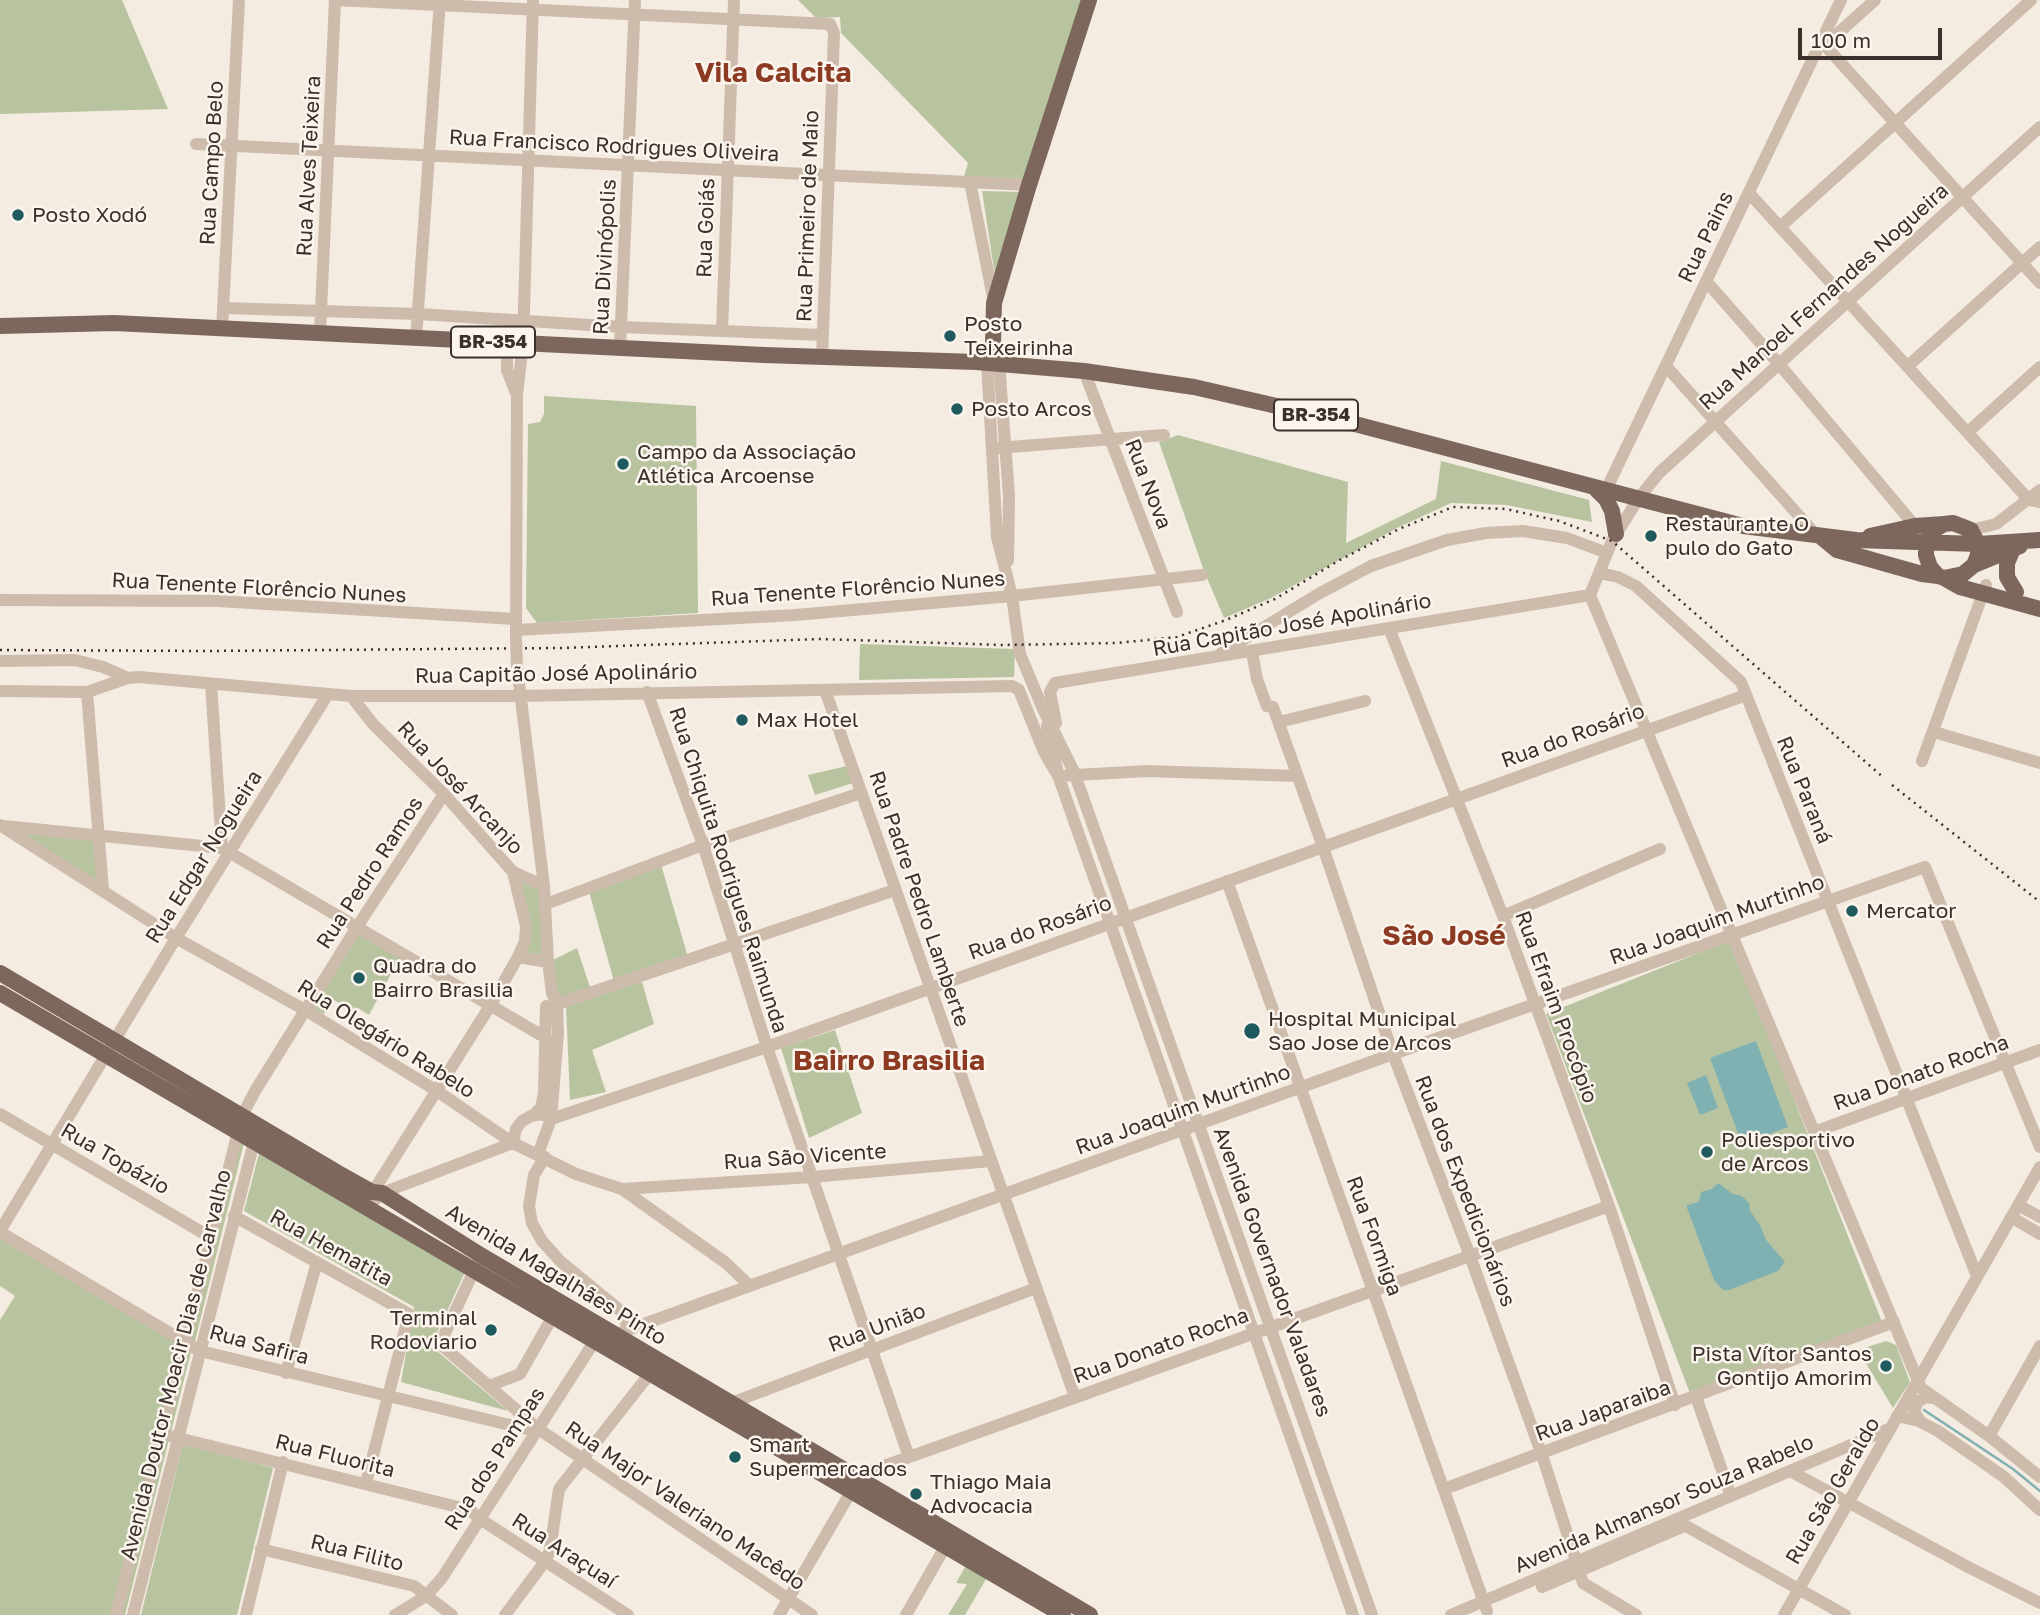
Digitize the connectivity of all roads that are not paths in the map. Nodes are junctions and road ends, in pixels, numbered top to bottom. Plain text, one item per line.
1 (239, 0) edge
2 (335, 0) edge
3 (635, 0) edge
4 (734, 0) edge
5 (1089, 0) edge
6 (1841, 0) edge
7 (1875, 0) edge
8 (2031, 0) edge
9 (440, 2) edge
10 (533, 5) edge
11 (635, 14) junction
12 (733, 19) junction
13 (1823, 43) junction
14 (1895, 123) junction
15 (2040, 127) edge
16 (196, 144) dead end
17 (233, 145) junction
18 (329, 152) junction
19 (429, 156) junction
20 (528, 161) junction
21 (628, 166) junction
22 (727, 170) junction
23 (828, 175) junction
24 (970, 182) junction
25 (1029, 185) junction
26 (1749, 193) junction
27 (1963, 197) junction
28 (1780, 227) junction
29 (2040, 247) edge
30 (2022, 263) junction
31 (1706, 281) junction
32 (2040, 283) edge
33 (1848, 301) junction
34 (994, 303) junction
35 (224, 308) junction
36 (321, 310) junction
37 (418, 314) junction
38 (524, 319) junction
39 (0, 326) edge
40 (622, 327) junction
41 (222, 329) junction
42 (722, 331) junction
43 (320, 333) junction
44 (822, 335) junction
45 (416, 338) junction
46 (515, 343) junction
47 (620, 348) junction
48 (822, 358) junction
49 (993, 363) junction
50 (1779, 364) junction
51 (1666, 366) junction
52 (1908, 366) junction
53 (2040, 367) edge
54 (1084, 371) junction
55 (1716, 422) junction
56 (1968, 432) junction
57 (1164, 435) dead end
58 (1110, 439) junction
59 (1005, 447) junction
60 (991, 449) junction
61 (1600, 489) junction
62 (2040, 490) edge
63 (1638, 499) junction
64 (2035, 501) edge
65 (1944, 524) junction
66 (1914, 526) junction
67 (1616, 534) junction
68 (1818, 536) junction
69 (1974, 537) junction
70 (1856, 540) junction
71 (2037, 540) edge
72 (1926, 543) junction
73 (2013, 549) junction
74 (1607, 553) junction
75 (1972, 566) junction
76 (1599, 573) junction
77 (1202, 575) dead end
78 (1941, 577) junction
79 (1008, 579) junction
80 (1164, 579) junction
81 (1984, 589) junction
82 (2016, 592) junction
83 (1590, 594) junction
84 (1012, 596) junction
85 (2040, 598) edge
86 (0, 600) edge
87 (2040, 610) edge
88 (1177, 612) dead end
89 (1271, 624) junction
90 (1389, 628) junction
91 (515, 629) junction
92 (1268, 649) junction
93 (1252, 652) junction
94 (1213, 658) junction
95 (0, 662) edge
96 (128, 678) junction
97 (211, 684) junction
98 (825, 690) junction
99 (0, 691) edge
100 (87, 692) junction
101 (647, 692) junction
102 (328, 694) junction
103 (1746, 695) junction
104 (351, 696) junction
105 (520, 696) junction
106 (1364, 701) dead end
107 (1043, 709) junction
108 (1279, 722) junction
109 (1647, 730) junction
110 (1934, 732) junction
111 (1058, 737) junction
112 (1922, 761) dead end
113 (2040, 762) edge
114 (1058, 776) junction
115 (1075, 776) junction
116 (1298, 776) junction
117 (861, 793) junction
118 (444, 794) junction
119 (1456, 799) junction
120 (0, 825) edge
121 (99, 836) junction
122 (703, 845) junction
123 (1324, 847) junction
124 (1660, 849) dead end
125 (226, 850) junction
126 (513, 872) junction
127 (1227, 881) junction
128 (544, 886) junction
129 (103, 890) junction
130 (895, 890) junction
131 (1828, 901) junction
132 (546, 904) junction
133 (1503, 916) junction
134 (1126, 918) junction
135 (1110, 923) junction
136 (357, 927) junction
137 (1732, 936) junction
138 (176, 938) junction
139 (733, 946) junction
140 (518, 957) junction
141 (548, 962) junction
142 (0, 973) edge
143 (930, 988) junction
144 (0, 993) edge
145 (552, 1003) junction
146 (490, 1006) junction
147 (1535, 1006) junction
148 (305, 1010) junction
149 (546, 1038) junction
150 (115, 1041) junction
151 (766, 1047) junction
152 (2040, 1050) edge
153 (106, 1055) junction
154 (1393, 1055) junction
155 (2005, 1063) junction
156 (166, 1071) junction
157 (157, 1085) junction
158 (1301, 1089) junction
159 (437, 1091) junction
160 (1907, 1098) junction
161 (0, 1114) edge
162 (551, 1115) junction
163 (242, 1116) junction
164 (531, 1116) junction
165 (1199, 1125) junction
166 (259, 1126) junction
167 (1183, 1131) junction
168 (1814, 1132) junction
169 (237, 1133) junction
170 (253, 1142) junction
171 (513, 1143) junction
172 (51, 1144) junction
173 (2040, 1147) edge
174 (545, 1157) junction
175 (991, 1161) junction
176 (2040, 1167) edge
177 (811, 1177) junction
178 (622, 1189) junction
179 (377, 1192) junction
180 (1003, 1195) junction
181 (2018, 1205) junction
182 (1609, 1206) junction
183 (365, 1208) junction
184 (234, 1216) junction
185 (2011, 1217) junction
186 (2040, 1217) edge
187 (0, 1232) edge
188 (2040, 1234) edge
189 (211, 1237) junction
190 (838, 1253) junction
191 (482, 1256) junction
192 (1470, 1256) junction
193 (317, 1262) junction
194 (473, 1271) junction
195 (1978, 1276) junction
196 (749, 1285) junction
197 (1036, 1288) junction
198 (1373, 1291) junction
199 (561, 1303) junction
200 (553, 1318) junction
201 (1894, 1322) junction
202 (1271, 1327) junction
203 (1255, 1333) junction
204 (621, 1340) junction
205 (186, 1342) junction
206 (594, 1342) junction
207 (2040, 1346) edge
208 (872, 1350) junction
209 (200, 1351) junction
210 (654, 1367) junction
211 (286, 1373) junction
212 (1918, 1381) junction
213 (489, 1386) junction
214 (389, 1396) junction
215 (1075, 1397) junction
216 (1696, 1397) junction
217 (1939, 1402) junction
218 (1675, 1405) junction
219 (727, 1409) junction
220 (1894, 1422) junction
221 (1924, 1423) junction
222 (536, 1429) junction
223 (162, 1434) junction
224 (1989, 1436) junction
225 (178, 1437) junction
226 (1884, 1440) junction
227 (1542, 1455) junction
228 (909, 1457) junction
229 (582, 1459) junction
230 (283, 1462) junction
231 (1795, 1474) junction
232 (2040, 1477) edge
233 (366, 1483) junction
234 (857, 1485) junction
235 (1327, 1485) junction
236 (1444, 1489) junction
237 (1311, 1491) junction
238 (1731, 1496) junction
239 (1849, 1501) junction
240 (2040, 1510) edge
241 (480, 1519) junction
242 (1680, 1523) junction
243 (950, 1540) junction
244 (261, 1549) junction
245 (546, 1560) junction
246 (1578, 1566) junction
247 (1799, 1589) junction
248 (426, 1596) junction
249 (789, 1599) junction
250 (2040, 1603) edge
251 (1483, 1609) edge
252 (435, 1610) edge
253 (116, 1615) edge
254 (133, 1615) edge
255 (246, 1615) edge
256 (395, 1615) edge
257 (452, 1615) edge
258 (505, 1615) edge
259 (628, 1615) edge
260 (779, 1615) edge
261 (812, 1615) edge
262 (905, 1615) edge
263 (1063, 1615) edge
264 (1090, 1615) edge
265 (1353, 1615) edge
266 (1372, 1615) edge
267 (1451, 1615) edge
268 (1636, 1615) edge
269 (1784, 1615) edge
270 (1845, 1615) edge

1 - 17 street, Rua Campo Belo
2 - 9 street
2 - 18 street, Rua Alves Teixeira
3 - 11 street, Rua Divinópolis
4 - 12 street, Rua Goiás
5 - 25 main road
6 - 13 street, Rua Pains
7 - 13 street
8 - 14 street
9 - 10 street
9 - 19 street
10 - 11 street
10 - 20 street
11 - 12 street
11 - 21 street, Rua Divinópolis
12 - 22 street, Rua Goiás
12 - 23 street, Rua Primeiro de Maio
13 - 14 street
13 - 26 street, Rua Pains
14 - 27 street
14 - 28 street
15 - 27 street, Rua Manoel Fernandes Nogueira
16 - 17 street, Rua Francisco Rodrigues Oliveira
17 - 18 street, Rua Francisco Rodrigues Oliveira
17 - 35 street, Rua Campo Belo
18 - 19 street, Rua Francisco Rodrigues Oliveira
18 - 36 street, Rua Alves Teixeira
19 - 20 street, Rua Francisco Rodrigues Oliveira
19 - 37 street
20 - 21 street, Rua Francisco Rodrigues Oliveira
20 - 38 street
21 - 22 street, Rua Francisco Rodrigues Oliveira
21 - 40 street, Rua Divinópolis
22 - 23 street, Rua Francisco Rodrigues Oliveira
22 - 42 street, Rua Goiás
23 - 24 street, Rua Francisco Rodrigues Oliveira
23 - 44 street, Rua Primeiro de Maio
24 - 25 street, Rua Francisco Rodrigues Oliveira
24 - 34 street
25 - 34 main road
26 - 28 street
26 - 31 street, Rua Pains
27 - 30 street
27 - 33 street, Rua Manoel Fernandes Nogueira
28 - 33 street
29 - 30 street
30 - 32 street
30 - 52 street
31 - 50 street
31 - 51 street, Rua Pains
33 - 50 street, Rua Manoel Fernandes Nogueira
33 - 52 street
34 - 49 main road
35 - 36 street
35 - 41 street, Rua Campo Belo
36 - 37 street
36 - 43 street, Rua Alves Teixeira
37 - 38 street
37 - 45 street
38 - 40 street
38 - 46 street
39 - 41 main road, BR-354
40 - 42 street
40 - 47 street, Rua Divinópolis
41 - 43 main road, BR-354
42 - 44 street
43 - 45 main road, BR-354
44 - 48 street, Rua Primeiro de Maio
45 - 46 main road, BR-354
46 - 47 main road, BR-354
46 - 91 street
47 - 48 main road, BR-354
48 - 49 main road, BR-354
49 - 54 main road, BR-354
49 - 59 street, Avenida Governador Valadares
49 - 60 street, Avenida Governador Valadares
50 - 55 street, Rua Manoel Fernandes Nogueira
50 - 66 street
51 - 55 street
51 - 61 street, Rua Pains
52 - 56 street
53 - 56 street
54 - 58 street, Rua Nova
54 - 61 main road, BR-354
55 - 63 street, Rua Manoel Fernandes Nogueira
55 - 68 street
56 - 64 street
57 - 58 street
58 - 59 street
58 - 80 street, Rua Nova
59 - 60 street
59 - 79 street, Avenida Governador Valadares
60 - 79 street, Avenida Governador Valadares
61 - 63 main road, BR-354
61 - 67 main road
62 - 64 street
63 - 67 street, Rua Manoel Fernandes Nogueira
63 - 68 main road, BR-354
64 - 69 street
65 - 66 main road
65 - 69 main road
65 - 72 main road
66 - 70 main road
67 - 74 street, Rua Manoel Fernandes Nogueira
68 - 70 main road, BR-354
68 - 78 main road
69 - 71 main road, BR-354
69 - 72 main road, BR-354
69 - 75 main road
70 - 72 main road, BR-354
71 - 73 main road
72 - 78 main road
73 - 75 main road
73 - 82 main road
74 - 76 street, Rua Manoel Fernandes Nogueira
74 - 89 street
75 - 78 main road
75 - 81 main road
76 - 83 street, Rua Manoel Fernandes Nogueira
76 - 103 street, Rua Paraná
77 - 80 street, Rua Tenente Florêncio Nunes
78 - 81 main road
79 - 84 street, Avenida Governador Valadares
80 - 84 street, Rua Tenente Florêncio Nunes
80 - 88 street, Rua Nova
81 - 82 main road
81 - 87 main road
81 - 110 street
82 - 85 main road
83 - 90 street, Rua Capitão José Apolinário
83 - 109 street
84 - 91 street, Rua Tenente Florêncio Nunes
84 - 107 street, Avenida Governador Valadares
86 - 91 street, Rua Tenente Florêncio Nunes
89 - 92 street
89 - 94 street
90 - 92 street, Rua Capitão José Apolinário
90 - 119 street, Rua Efraim Procópio
91 - 105 street, bridge
92 - 93 street, Rua Capitão José Apolinário
93 - 94 street, Rua Capitão José Apolinário
93 - 108 street, Rua dos Expedicionários
94 - 111 street, Rua Capitão José Apolinário
95 - 96 street
96 - 97 street, Rua Capitão José Apolinário
96 - 100 street, Rua Capitão José Apolinário
97 - 102 street, Rua Capitão José Apolinário
97 - 125 street
98 - 101 street, Rua Capitão José Apolinário
98 - 114 street, Rua Capitão José Apolinário
98 - 117 street, Rua Padre Pedro Lamberte
99 - 100 street, Rua Capitão José Apolinário
100 - 121 street
101 - 105 street, Rua Capitão José Apolinário
101 - 122 street, Rua Chiquita Rodrigues Raimunda
102 - 104 street, Rua Capitão José Apolinário
102 - 125 street, Rua Edgar Nogueira
103 - 109 street, Rua do Rosário
103 - 131 street, Rua Paraná
104 - 105 street, Rua Capitão José Apolinário
104 - 118 street, Rua José Arcanjo
105 - 128 street
106 - 108 street
107 - 111 street, Avenida Governador Valadares
107 - 114 street, Avenida Governador Valadares
108 - 116 street, Rua dos Expedicionários
109 - 119 street, Rua do Rosário
109 - 137 street
110 - 112 street
110 - 113 street
111 - 115 street, Avenida Governador Valadares
114 - 115 street
114 - 135 street, Avenida Governador Valadares
115 - 116 street
115 - 134 street, Avenida Governador Valadares
116 - 123 street, Rua dos Expedicionários
117 - 122 street
117 - 130 street, Rua Padre Pedro Lamberte
118 - 126 street, Rua José Arcanjo
118 - 136 street, Rua Pedro Ramos
119 - 123 street, Rua do Rosário
119 - 133 street, Rua Efraim Procópio
120 - 121 street
120 - 129 street, Rua Olegário Rabelo
121 - 125 street
121 - 129 street
122 - 132 street
122 - 139 street, Rua Chiquita Rodrigues Raimunda
123 - 127 street, Rua do Rosário
123 - 154 street, Rua dos Expedicionários
124 - 133 street
125 - 136 street
125 - 138 street, Rua Edgar Nogueira
126 - 128 street
126 - 140 street, Rua José Arcanjo
127 - 134 street, Rua do Rosário
127 - 158 street, Rua Formiga
128 - 132 street
129 - 138 street, Rua Olegário Rabelo
130 - 139 street
130 - 143 street, Rua Padre Pedro Lamberte
131 - 137 street, Rua Joaquim Murtinho
131 - 155 street, Rua Joaquim Murtinho
131 - 160 street, Rua Paraná
132 - 141 street
133 - 147 street, Rua Efraim Procópio
134 - 135 street, Rua do Rosário
134 - 165 street, Avenida Governador Valadares
135 - 143 street, Rua do Rosário
135 - 167 street, Avenida Governador Valadares
136 - 146 street
136 - 148 street, Rua Pedro Ramos
137 - 147 street, Rua Joaquim Murtinho
137 - 168 street
138 - 148 street, Rua Olegário Rabelo
138 - 150 street, Rua Edgar Nogueira
139 - 145 street
139 - 151 street, Rua Chiquita Rodrigues Raimunda
140 - 141 street
140 - 146 street, Rua José Arcanjo
141 - 145 street
142 - 150 main road, Avenida Magalhães Pinto
143 - 151 street, Rua do Rosário
143 - 175 street, Rua Padre Pedro Lamberte
144 - 153 main road, Avenida Magalhães Pinto
145 - 149 street
145 - 162 street
146 - 149 street
146 - 159 street, Rua José Arcanjo
147 - 154 street, Rua Joaquim Murtinho
147 - 182 street, Rua Efraim Procópio
148 - 159 street, Rua Olegário Rabelo
148 - 163 street, Rua Pedro Ramos
149 - 164 street
150 - 153 street, Rua Edgar Nogueira
150 - 156 main road, Avenida Magalhães Pinto
151 - 162 street, Rua do Rosário
151 - 177 street, Rua Chiquita Rodrigues Raimunda
152 - 155 street, Rua Donato Rocha
153 - 157 main road, Avenida Magalhães Pinto
153 - 172 street, Rua Edgar Nogueira
154 - 158 street, Rua Joaquim Murtinho
154 - 192 street, Rua dos Expedicionários
155 - 160 street, Rua Donato Rocha
155 - 173 street
156 - 157 main road
156 - 163 main road, Avenida Magalhães Pinto
157 - 169 main road, Avenida Magalhães Pinto
158 - 165 street, Rua Joaquim Murtinho
158 - 198 street, Rua Formiga
159 - 171 street, Rua Olegário Rabelo
159 - 179 street, Rua José Arcanjo
160 - 168 street, Rua Donato Rocha
160 - 195 street, Rua Paraná
161 - 172 street, Rua Topázio
162 - 164 street, Rua do Rosário
162 - 174 street
163 - 166 main road, Avenida Magalhães Pinto
163 - 169 street, Avenida Doutor Moacir Dias de Carvalho
164 - 171 street
165 - 167 street, Rua Joaquim Murtinho
165 - 202 street, Avenida Governador Valadares
166 - 170 street, Avenida Doutor Moacir Dias de Carvalho
166 - 179 main road, Avenida Magalhães Pinto
167 - 180 street, Rua Joaquim Murtinho
167 - 203 street, Avenida Governador Valadares
168 - 201 street
169 - 170 main road, Avenida Magalhães Pinto
169 - 189 street, Avenida Doutor Moacir Dias de Carvalho
170 - 183 main road, Avenida Magalhães Pinto
170 - 184 street, Avenida Doutor Moacir Dias de Carvalho
171 - 174 street, Rua Olegário Rabelo
171 - 179 street
172 - 187 street, Rua Edgar Nogueira
172 - 189 street, Rua Topázio
174 - 178 street, Rua Olegário Rabelo
174 - 204 street
175 - 177 street, Rua São Vicente
175 - 180 street, Rua Padre Pedro Lamberte
176 - 181 street, Rua São Geraldo
177 - 178 street, Rua São Vicente
177 - 190 street, Rua Chiquita Rodrigues Raimunda
178 - 196 street, Rua Olegário Rabelo
179 - 183 street
179 - 191 main road, Avenida Magalhães Pinto
180 - 190 street, Rua Joaquim Murtinho
180 - 197 street, Rua Padre Pedro Lamberte
181 - 185 street, Rua São Geraldo
181 - 186 street
182 - 192 street, Rua Donato Rocha
182 - 218 street, Rua Efraim Procópio
183 - 194 main road, Avenida Magalhães Pinto
184 - 193 street, Rua Hematita
184 - 209 street, Avenida Doutor Moacir Dias de Carvalho
185 - 188 street
185 - 195 street, Rua São Geraldo
187 - 205 street, Rua Safira
189 - 205 street, Avenida Doutor Moacir Dias de Carvalho
190 - 196 street, Rua Joaquim Murtinho
190 - 208 street, Rua Chiquita Rodrigues Raimunda
191 - 194 street
191 - 199 main road, Avenida Magalhães Pinto
192 - 198 street, Rua Donato Rocha
192 - 227 street, Rua dos Expedicionários
193 - 211 street
193 - 214 street, Rua Hematita
194 - 200 main road, Avenida Magalhães Pinto
194 - 213 street
195 - 212 street, Rua São Geraldo
196 - 204 street, Rua Joaquim Murtinho
197 - 208 street, Rua União
197 - 215 street, Rua Padre Pedro Lamberte
198 - 202 street, Rua Donato Rocha
198 - 236 street, Rua Formiga
199 - 200 street
199 - 204 main road, Avenida Magalhães Pinto
200 - 206 main road, Avenida Magalhães Pinto
200 - 213 street
201 - 212 street
201 - 216 street, Rua Japaraiba
202 - 203 street, Rua Donato Rocha
202 - 235 street, Avenida Governador Valadares
203 - 215 street, Rua Donato Rocha
203 - 237 street, Avenida Governador Valadares
204 - 206 main road, Avenida Magalhães Pinto
204 - 210 main road, Avenida Magalhães Pinto
205 - 209 street, Rua Safira
205 - 223 street, Avenida Doutor Moacir Dias de Carvalho
206 - 222 street, Rua dos Pampas
207 - 224 street
208 - 219 street, Rua União
208 - 228 street, Rua Chiquita Rodrigues Raimunda
209 - 211 street, Rua Safira
209 - 225 street, Avenida Doutor Moacir Dias de Carvalho
210 - 219 main road, Avenida Magalhães Pinto
210 - 229 street
211 - 214 street, Rua Safira
212 - 217 street
212 - 220 street, Rua São Geraldo
213 - 222 street
214 - 222 street, Rua Safira
214 - 233 street
215 - 228 street, Rua Donato Rocha
216 - 218 street, Rua Japaraiba
216 - 238 street
217 - 221 street
217 - 224 street
218 - 227 street, Rua Japaraiba
219 - 234 main road, Avenida Magalhães Pinto
220 - 221 street
220 - 226 street, Rua São Geraldo
220 - 231 street, Avenida Almansor Souza Rabelo
221 - 240 street
222 - 229 street, Rua Major Valeriano Macêdo
222 - 241 street, Rua dos Pampas
223 - 225 street, Rua Fluorita
223 - 253 street, Avenida Doutor Moacir Dias de Carvalho
224 - 232 street
225 - 230 street, Rua Fluorita
225 - 254 street, Avenida Doutor Moacir Dias de Carvalho
226 - 231 street, Avenida Almansor Souza Rabelo
226 - 239 street, Rua São Geraldo
227 - 236 street, Rua Japaraiba
227 - 246 street, Rua dos Expedicionários
228 - 234 street, Rua Donato Rocha
229 - 245 street
229 - 249 street, Rua Major Valeriano Macêdo
230 - 233 street, Rua Fluorita
230 - 244 street
231 - 238 street, Avenida Almansor Souza Rabelo
231 - 239 street
231 - 242 street, Avenida Almansor Souza Rabelo
233 - 241 street, Rua Fluorita
234 - 243 main road, Avenida Magalhães Pinto
234 - 249 street
235 - 237 street
235 - 266 street, Avenida Governador Valadares
236 - 251 street, Rua Formiga
237 - 265 street, Avenida Governador Valadares
238 - 242 street, Avenida Almansor Souza Rabelo
239 - 247 street, Rua São Geraldo
239 - 250 street
241 - 245 street, Rua Araçuaí
241 - 248 street, Rua dos Pampas
242 - 246 street, Avenida Almansor Souza Rabelo
242 - 247 street
243 - 262 street
243 - 263 main road, Avenida Magalhães Pinto
243 - 264 main road, Avenida Magalhães Pinto
244 - 248 street, Rua Filito
244 - 255 street
245 - 258 street
245 - 259 street, Rua Araçuaí
246 - 251 street, Avenida Almansor Souza Rabelo
246 - 268 street
247 - 269 street, Rua São Geraldo
247 - 270 street
248 - 252 street, Rua Filito
248 - 256 street, Rua dos Pampas
249 - 260 street
249 - 261 street, Rua Major Valeriano Macêdo
251 - 267 street, Avenida Almansor Souza Rabelo
252 - 257 street, Rua Filito

